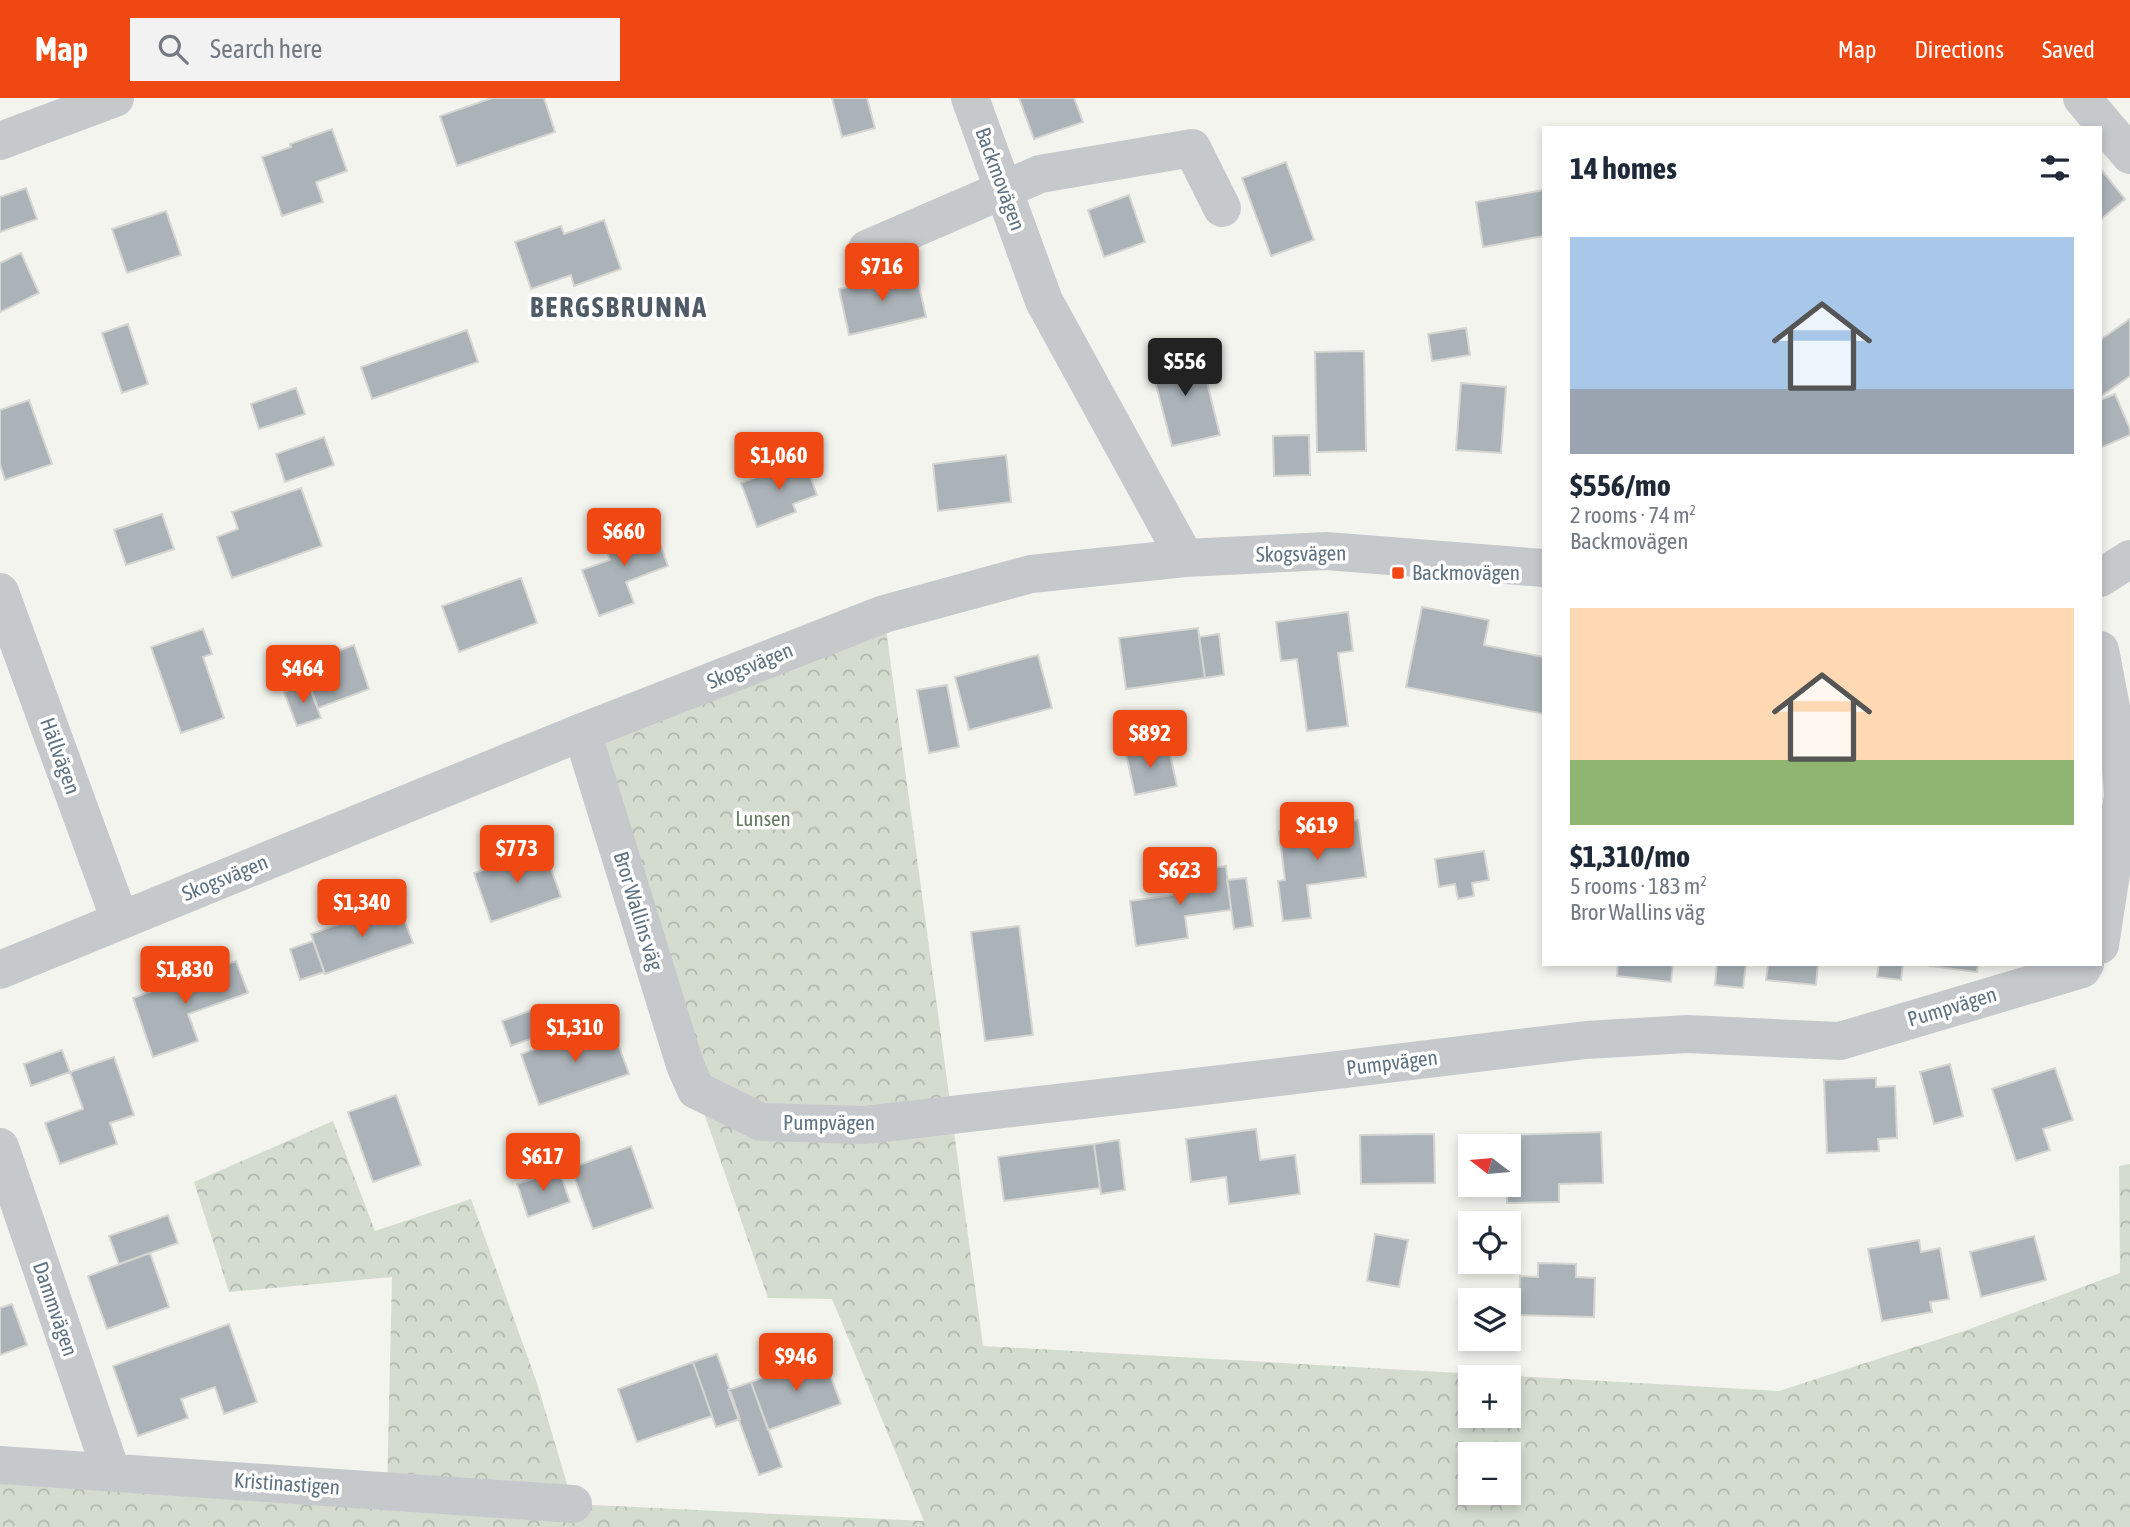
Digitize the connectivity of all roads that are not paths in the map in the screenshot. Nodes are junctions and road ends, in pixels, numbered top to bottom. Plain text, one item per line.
1 (115, 98) edge
2 (970, 98) edge
3 (2082, 98) edge
4 (0, 141) edge
5 (2130, 155) edge
6 (1003, 190) junction
7 (1222, 208) dead end
8 (866, 248) dead end
9 (1185, 558) junction
10 (2130, 559) edge
11 (1542, 568) edge
12 (2102, 577) edge
13 (0, 592) edge
14 (2102, 660) edge
15 (582, 733) junction
16 (120, 920) junction
17 (2102, 931) edge
18 (2084, 966) edge
19 (0, 970) edge
20 (696, 1090) joint
21 (0, 1147) edge
22 (0, 1465) edge
23 (111, 1471) junction
24 (573, 1504) dead end

1 - 4 street
2 - 6 street, Backmovägen
3 - 5 street
6 - 7 street
6 - 8 street
6 - 9 street, Backmovägen
9 - 11 street, Skogsvägen
9 - 15 street, Skogsvägen
10 - 12 street
13 - 16 street, Hällvägen
14 - 17 street
15 - 16 street, Skogsvägen
15 - 20 street, Bror Wallins väg
16 - 19 street, Skogsvägen
18 - 20 street, Pumpvägen
21 - 23 street, Dammvägen
22 - 23 street, Kristinastigen
23 - 24 street, Kristinastigen

